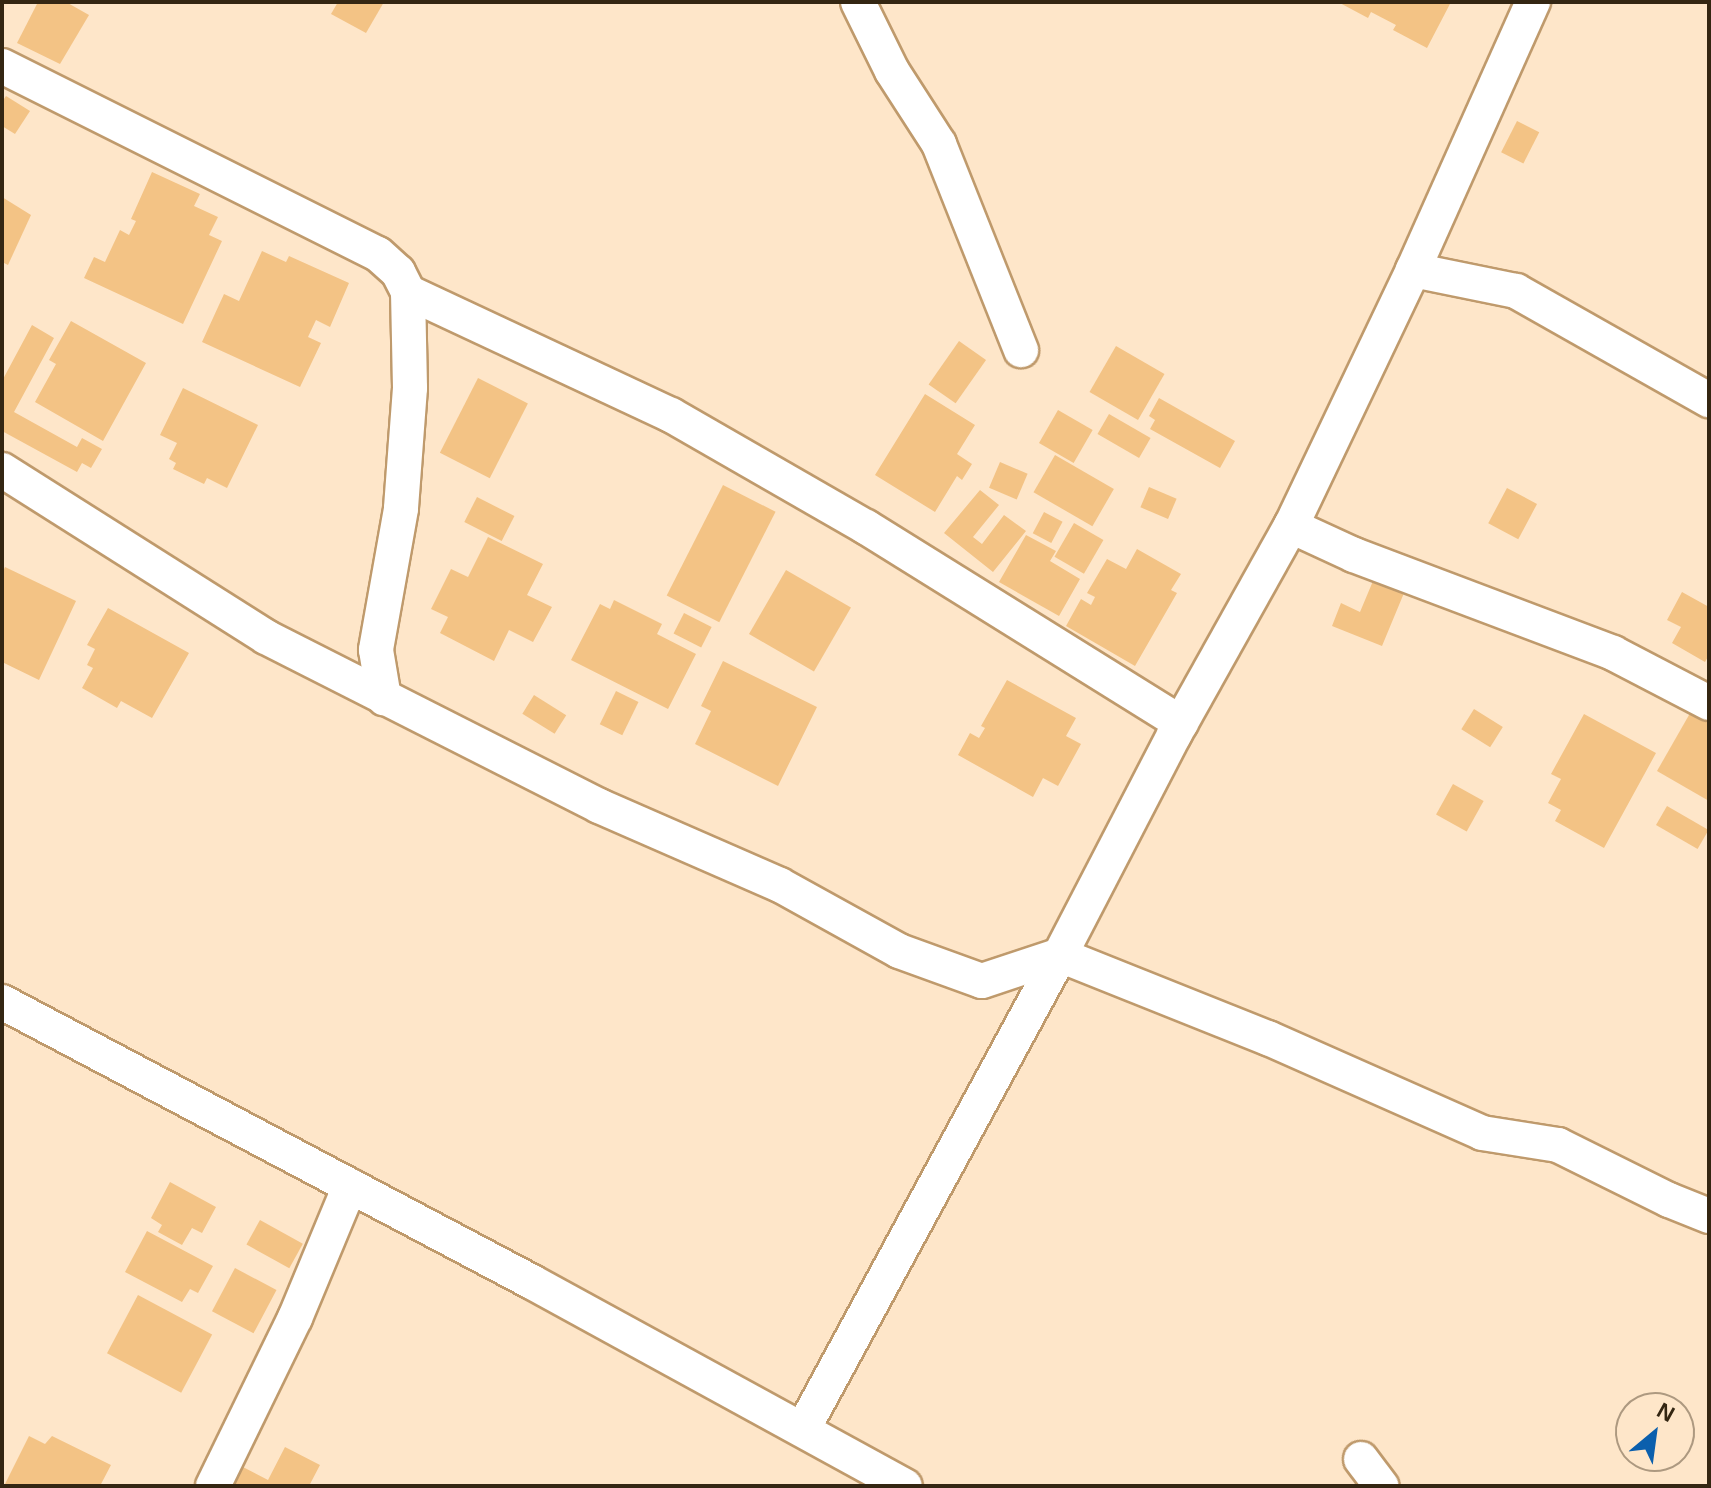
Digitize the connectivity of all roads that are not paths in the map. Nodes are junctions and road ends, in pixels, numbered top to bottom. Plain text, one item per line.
1 (858, 2) edge
2 (1533, 2) edge
3 (2, 66) edge
4 (1413, 270) junction
5 (408, 292) junction
6 (1021, 350) dead end
7 (1709, 400) edge
8 (2, 470) edge
9 (1291, 526) junction
10 (384, 698) junction
11 (1709, 703) edge
12 (1181, 723) junction
13 (1060, 955) junction
14 (2, 1002) edge
15 (350, 1186) junction
16 (1709, 1216) edge
17 (803, 1429) junction
18 (213, 1486) edge
19 (905, 1486) edge

1 - 6 street
2 - 4 street
3 - 5 street
4 - 7 street
4 - 9 street
5 - 10 street
5 - 12 street
8 - 10 street
9 - 11 street
9 - 12 street
10 - 13 street
12 - 13 street
13 - 16 street
13 - 17 street
14 - 15 street
15 - 17 street
15 - 18 street
17 - 19 street

